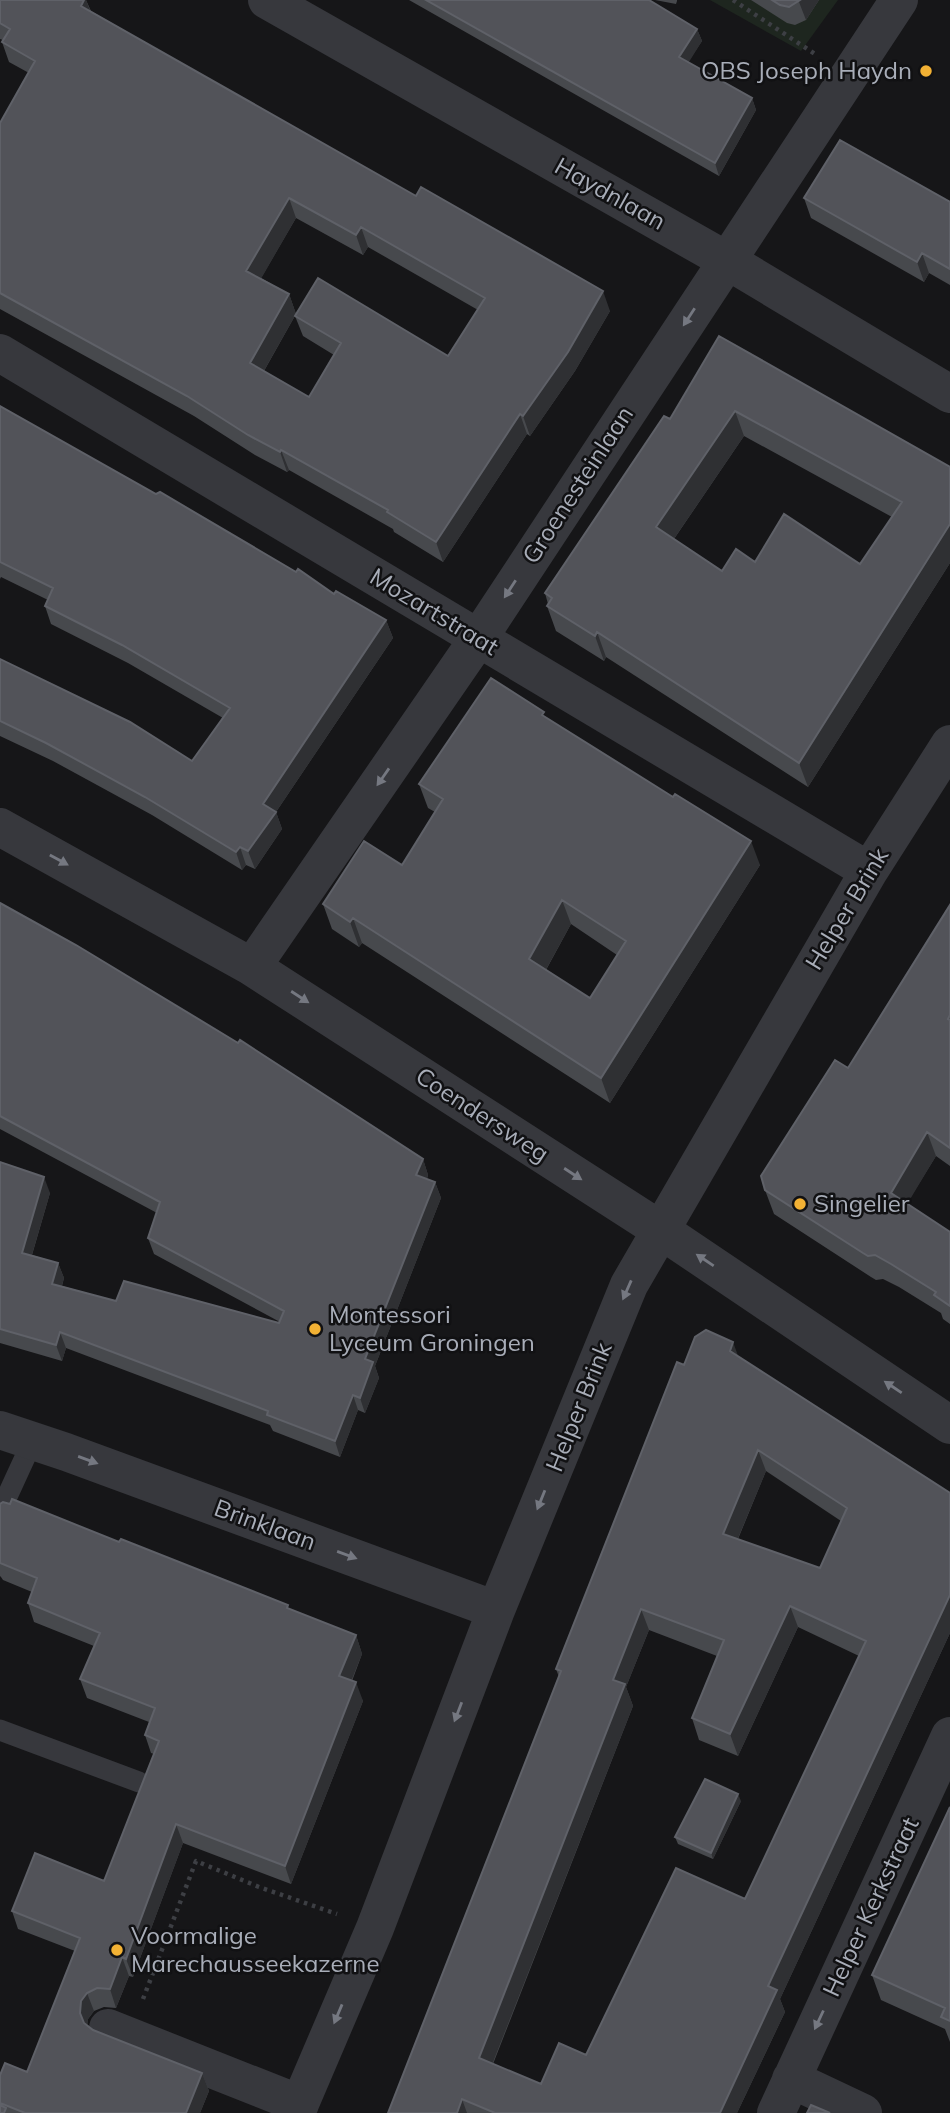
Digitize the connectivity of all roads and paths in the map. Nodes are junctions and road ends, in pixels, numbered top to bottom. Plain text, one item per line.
1 (267, 0) edge
2 (733, 0) edge
3 (899, 0) edge
4 (849, 75) junction
5 (726, 260) junction
6 (0, 353) edge
7 (950, 394) edge
8 (478, 639) junction
9 (950, 744) edge
10 (0, 827) edge
11 (869, 871) junction
12 (252, 967) junction
13 (659, 1229) junction
14 (950, 1425) edge
15 (16, 1435) edge
16 (0, 1512) edge
17 (496, 1610) junction
18 (0, 1730) edge
19 (950, 1736) edge
20 (139, 1782) dead end
21 (375, 1928) junction
22 (118, 2032) joint
23 (784, 2096) edge
24 (298, 2109) edge
25 (863, 2113) edge

1 - 5 street, Haydnlaan
2 - 4 path
3 - 4 street, Groenesteinlaan
4 - 5 street, Groenesteinlaan
5 - 7 street, Haydnlaan
5 -> 8 street, Groenesteinlaan
6 - 8 street, Mozartstraat
8 - 11 street, Mozartstraat
8 -> 12 street, Groenesteinlaan
9 - 11 street, Helper Brink
10 -> 12 street, Coendersweg
11 - 13 street, Helper Brink
12 -> 13 street, Coendersweg
14 -> 13 street, Coendersweg
13 -> 17 street, Helper Brink
15 - 16 lane, Brinklaan
15 -> 17 street, Brinklaan
17 -> 21 street, Helper Brink
18 - 20 lane
19 -> 23 street, Helper Kerkstraat
21 - 22 path
21 -> 24 street, Helper Brink
22 - 24 street
23 - 25 street, Helper Kerkstraat

